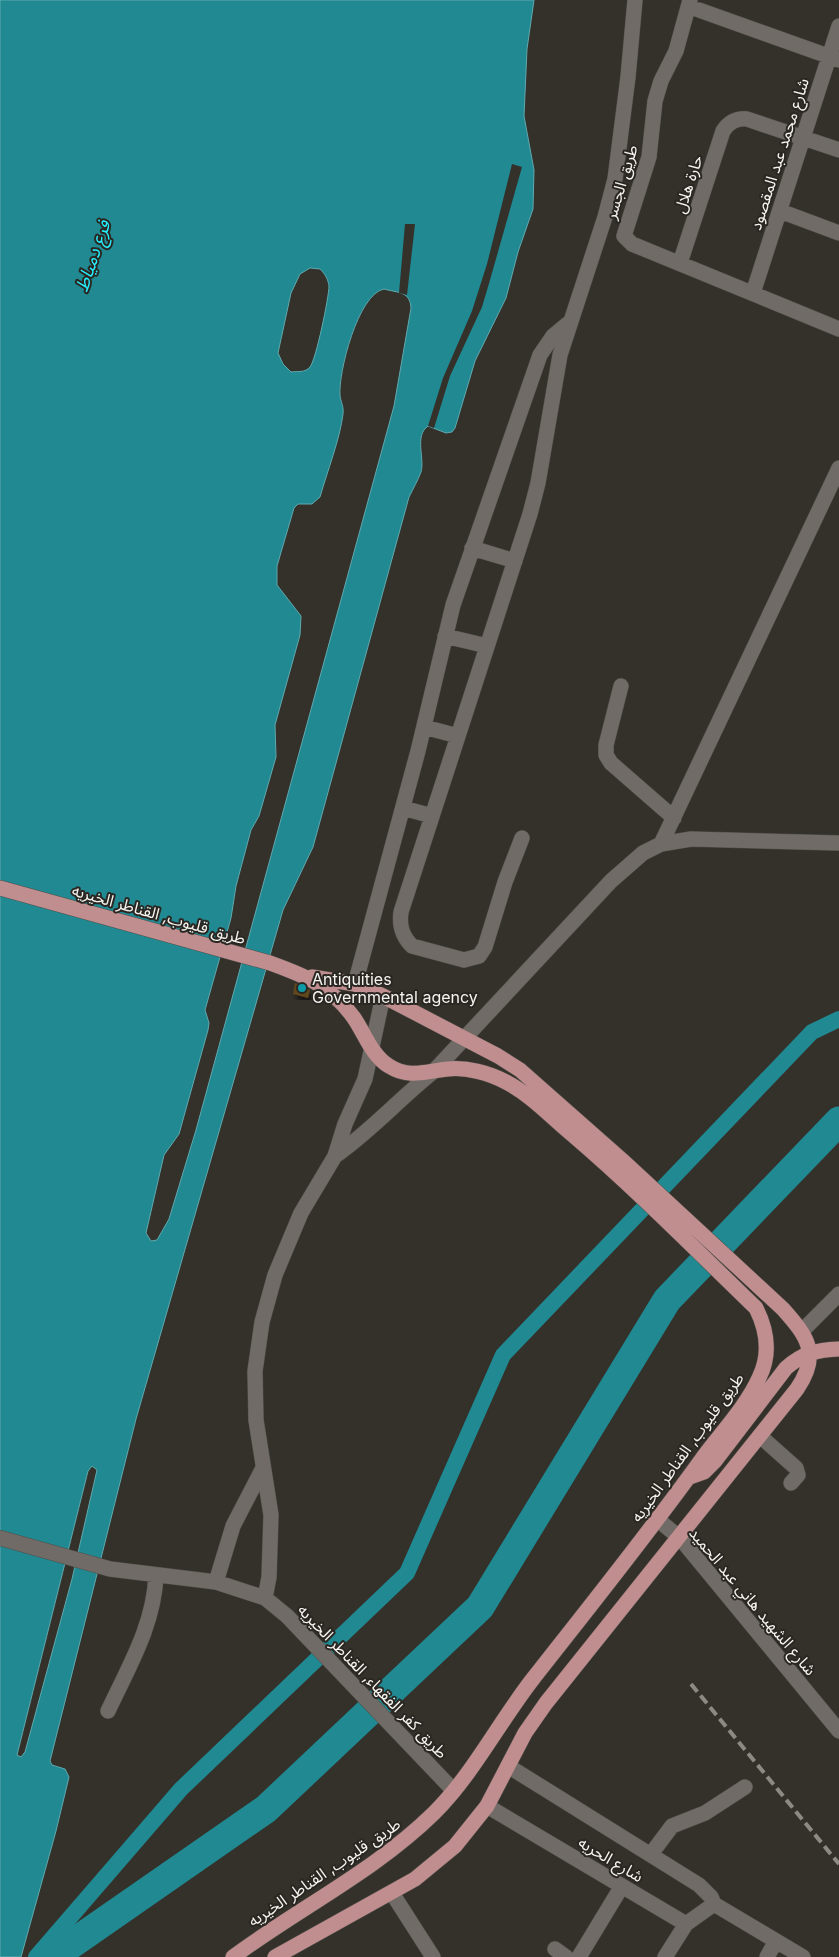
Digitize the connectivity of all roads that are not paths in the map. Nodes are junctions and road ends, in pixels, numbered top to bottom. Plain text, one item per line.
1 (635, 0) edge
2 (694, 5) edge
3 (839, 26) edge
4 (834, 59) edge
5 (803, 137) junction
6 (839, 150) edge
7 (780, 211) junction
8 (839, 234) edge
9 (680, 263) junction
10 (753, 293) junction
11 (570, 322) junction
12 (839, 329) edge
13 (839, 468) edge
14 (472, 548) junction
15 (515, 561) junction
16 (445, 636) junction
17 (487, 646) junction
18 (621, 686) dead end
19 (424, 727) junction
20 (458, 736) junction
21 (403, 808) junction
22 (432, 816) junction
23 (674, 818) junction
24 (522, 838) dead end
25 (839, 842) edge
26 (662, 844) junction
27 (0, 888) edge
28 (308, 976) junction
29 (355, 984) junction
30 (383, 996) junction
31 (466, 1038) junction
32 (372, 1048) junction
33 (433, 1072) junction
34 (335, 1156) junction
35 (617, 1164) junction
36 (839, 1294) edge
37 (802, 1331) junction
38 (839, 1349) edge
39 (810, 1352) junction
40 (760, 1436) junction
41 (263, 1468) junction
42 (689, 1478) junction
43 (791, 1483) dead end
44 (657, 1518) junction
45 (0, 1538) edge
46 (680, 1538) junction
47 (156, 1574) junction
48 (216, 1582) junction
49 (265, 1598) junction
50 (108, 1711) dead end
51 (838, 1727) edge
52 (508, 1766) junction
53 (745, 1787) dead end
54 (454, 1791) junction
55 (487, 1806) junction
56 (651, 1854) junction
57 (622, 1886) junction
58 (392, 1893) junction
59 (714, 1904) junction
60 (686, 1924) junction
61 (776, 1941) junction
62 (233, 1957) edge
63 (275, 1957) edge
64 (433, 1957) edge
65 (579, 1957) edge
66 (664, 1957) edge
67 (767, 1957) edge
68 (803, 1957) edge

1 - 11 street
2 - 4 street
2 - 9 street, طريق الجسر
3 - 4 street, شارع محمد عبد المقصود
4 - 5 street, شارع محمد عبد المقصود
5 - 6 street
5 - 7 street, شارع محمد عبد المقصود
5 - 9 street, حارة هلال
7 - 8 street
7 - 10 street, شارع محمد عبد المقصود
9 - 10 street, طريق الجسر
10 - 12 street, طريق الجسر
11 - 14 street
11 - 15 street
13 - 23 street
14 - 15 street
14 - 16 street
15 - 17 street
16 - 17 street
16 - 19 street
17 - 20 street
18 - 23 street
19 - 20 street
19 - 21 street
20 - 22 street
21 - 22 street
21 - 29 street
22 - 24 street
23 - 26 street
25 - 26 street
26 - 31 street
27 - 28 main road, طريق قليوب, القناطر الخيريه
28 - 29 main road, طريق قليوب, القناطر الخيريه
28 - 32 main road, طريق قليوب, القناطر الخيريه
29 - 30 main road, طريق قليوب, القناطر الخيريه
30 - 31 main road, طريق قليوب, القناطر الخيريه
30 - 32 street
31 - 33 street
31 - 35 main road, طريق قليوب, القناطر الخيريه
32 - 33 main road, طريق قليوب, القناطر الخيريه
32 - 34 street
33 - 34 street
33 - 35 main road, طريق قليوب, القناطر الخيريه
34 - 41 street
35 - 37 main road, طريق قليوب, القناطر الخيريه
35 - 42 main road, طريق قليوب, القناطر الخيريه
36 - 37 street
37 - 39 main road, طريق قليوب, القناطر الخيريه
38 - 39 main road
39 - 40 main road
39 - 42 main road
40 - 43 street
40 - 46 main road
41 - 48 street
41 - 49 street
42 - 44 main road, طريق قليوب, القناطر الخيريه
44 - 46 street, شارع الشهيد هاني عبد الحميد
44 - 54 main road, طريق قليوب, القناطر الخيريه
45 - 47 street, طريق كفر الفقهاء, القناطر الخيريه
46 - 51 street, شارع الشهيد هاني عبد الحميد
46 - 52 main road
47 - 48 street, طريق كفر الفقهاء, القناطر الخيريه
47 - 50 street
48 - 49 street, طريق كفر الفقهاء, القناطر الخيريه
49 - 54 street, طريق كفر الفقهاء, القناطر الخيريه
52 - 55 main road
52 - 56 street, شارع الحريه
53 - 56 street
54 - 62 main road, طريق قليوب, القناطر الخيريه
55 - 57 street, شارع الحريه
55 - 58 main road
56 - 59 street, شارع الحريه
57 - 60 street, شارع الحريه
57 - 65 street
58 - 63 main road
58 - 64 street
59 - 60 street
59 - 61 street, شارع الحريه
60 - 66 street
61 - 67 street
61 - 68 street, شارع الحريه

